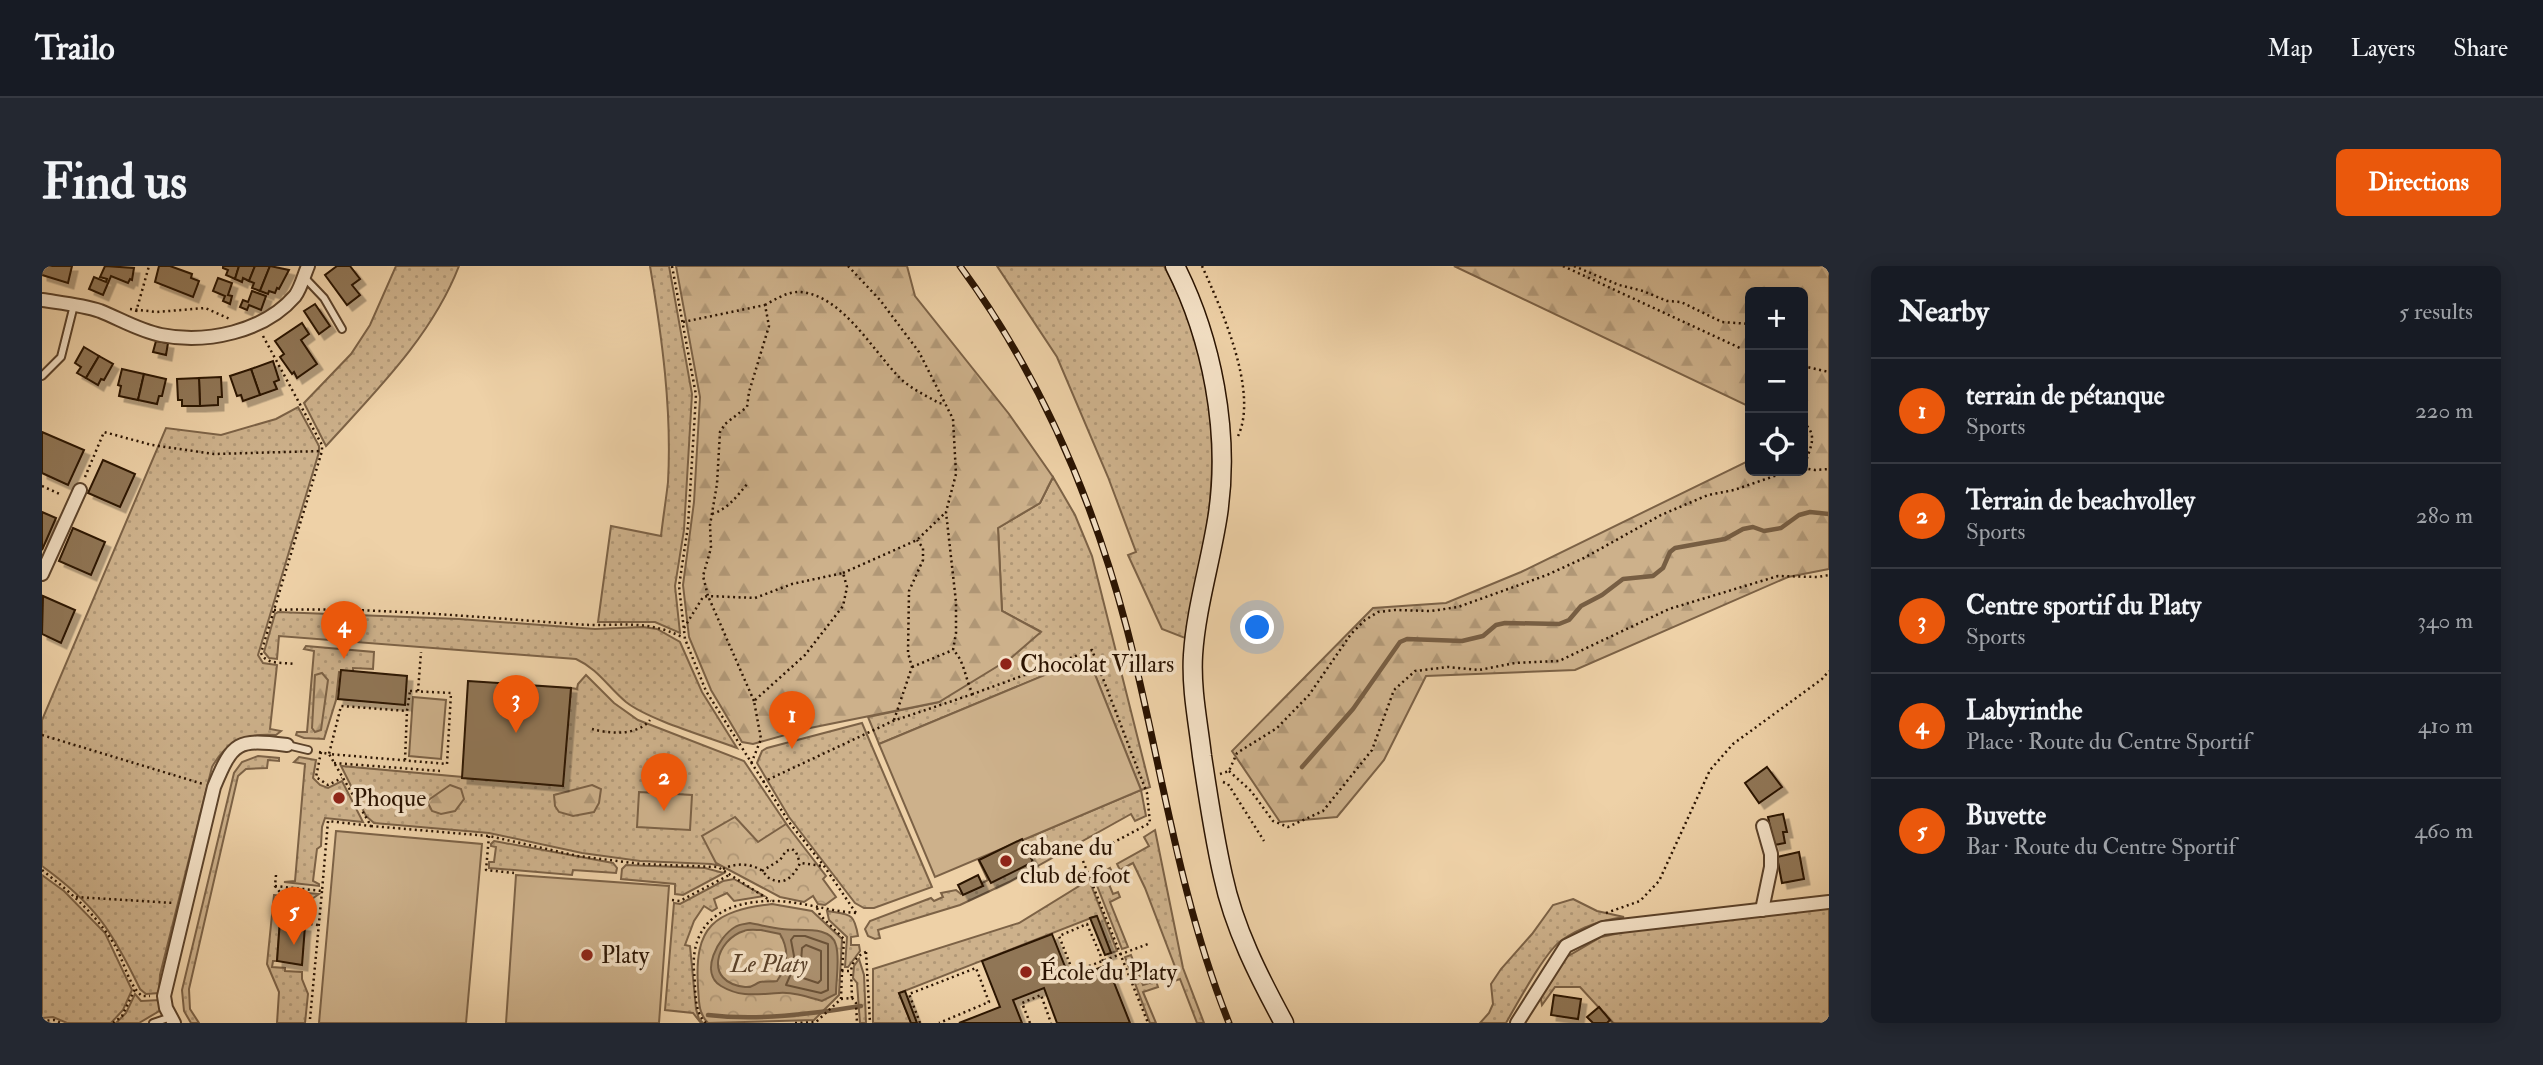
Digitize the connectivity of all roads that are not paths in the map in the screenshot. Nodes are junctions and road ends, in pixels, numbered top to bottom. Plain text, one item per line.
1 (1175, 266) edge
2 (306, 271) edge
3 (42, 300) edge
4 (74, 305) junction
5 (342, 329) dead end
6 (42, 376) edge
7 (77, 495) road end
8 (42, 574) edge
9 (287, 745) joint
10 (308, 750) road end
11 (1763, 825) dead end
12 (1829, 902) edge
13 (1762, 910) junction
14 (172, 1020) edge
15 (153, 1023) edge
16 (1284, 1023) edge
17 (1517, 1023) edge

1 - 16 main road
2 - 4 street
2 - 5 lane
3 - 4 street
4 - 6 lane
7 - 8 street
9 - 10 lane
9 - 14 street
11 - 13 street
12 - 13 street
13 - 17 street
14 - 15 lane

